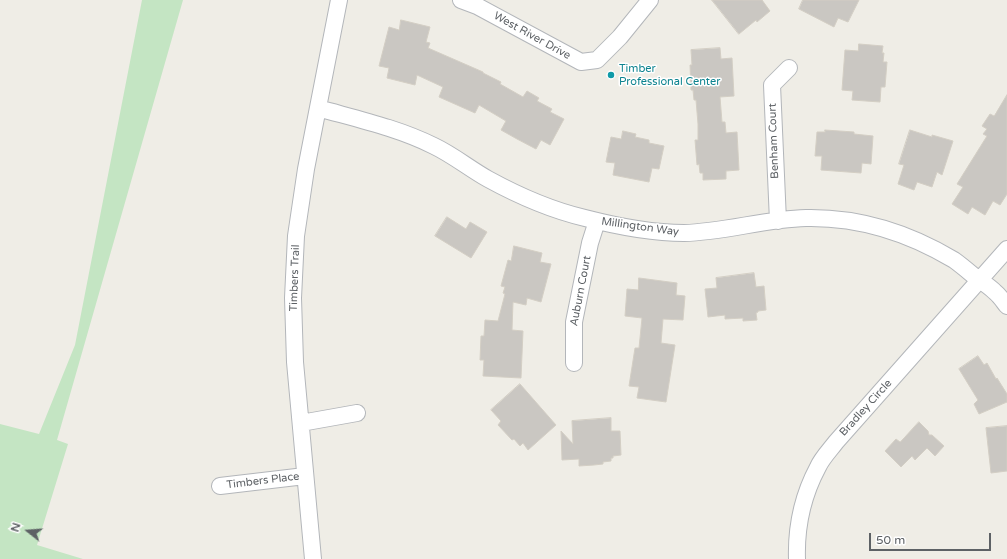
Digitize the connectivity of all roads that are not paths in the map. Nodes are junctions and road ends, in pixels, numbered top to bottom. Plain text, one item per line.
1 (339, 0) edge
2 (461, 0) edge
3 (650, 0) edge
4 (789, 68) dead end
5 (318, 108) junction
6 (597, 221) junction
7 (778, 221) junction
8 (1007, 249) edge
9 (980, 280) junction
10 (1007, 306) edge
11 (574, 363) dead end
12 (356, 413) dead end
13 (301, 423) junction
14 (305, 476) junction
15 (220, 486) dead end
16 (312, 559) edge
17 (797, 559) edge

1 - 5 street, Timbers Trail
2 - 3 street, West River Drive
4 - 7 street, Benham Court
5 - 6 street, Millington Way
5 - 13 street, Timbers Trail
6 - 7 street, Millington Way
6 - 11 street, Auburn Court
7 - 9 street, Millington Way
8 - 9 street, Bradley Circle
9 - 10 street, Millington Way
9 - 17 street, Bradley Circle
12 - 13 street
13 - 14 street, Timbers Trail
14 - 15 street, Timbers Place
14 - 16 street, Timbers Trail

